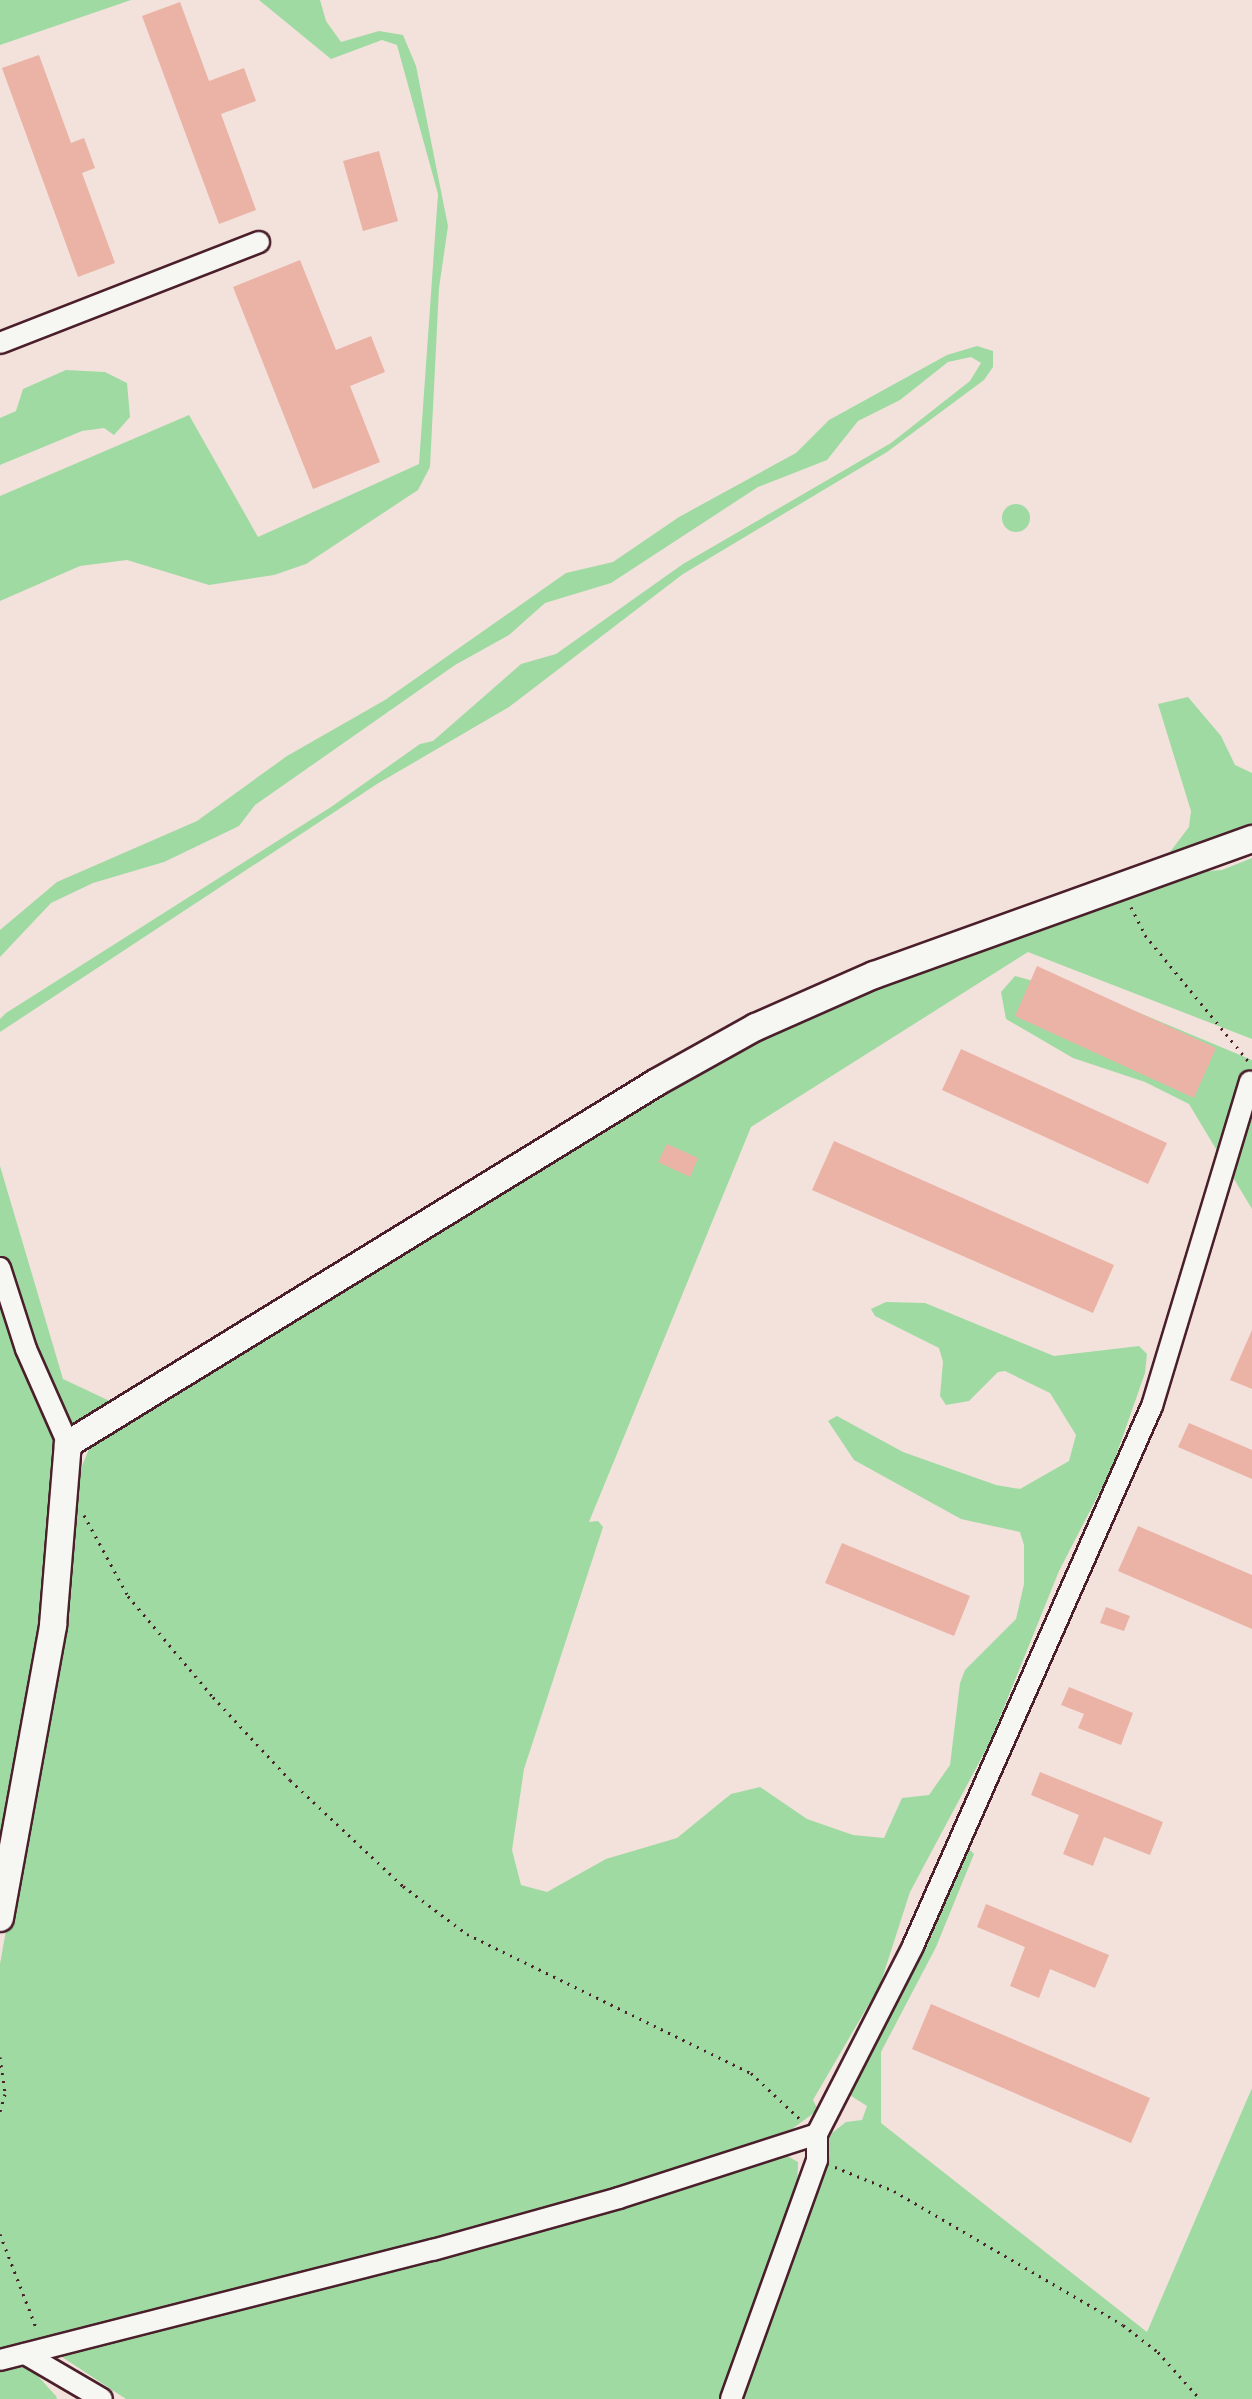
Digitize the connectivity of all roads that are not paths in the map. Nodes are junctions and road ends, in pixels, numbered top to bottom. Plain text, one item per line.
1 (259, 242) dead end
2 (0, 343) edge
3 (1252, 839) edge
4 (1250, 1081) edge
5 (0, 1268) edge
6 (68, 1444) junction
7 (0, 1918) edge
8 (817, 2134) junction
9 (34, 2352) junction
10 (0, 2360) edge
11 (102, 2399) edge
12 (731, 2399) edge

1 - 2 street
3 - 6 street
4 - 8 street
5 - 6 street
6 - 7 street
8 - 9 street
8 - 12 street
9 - 10 street
9 - 11 street

